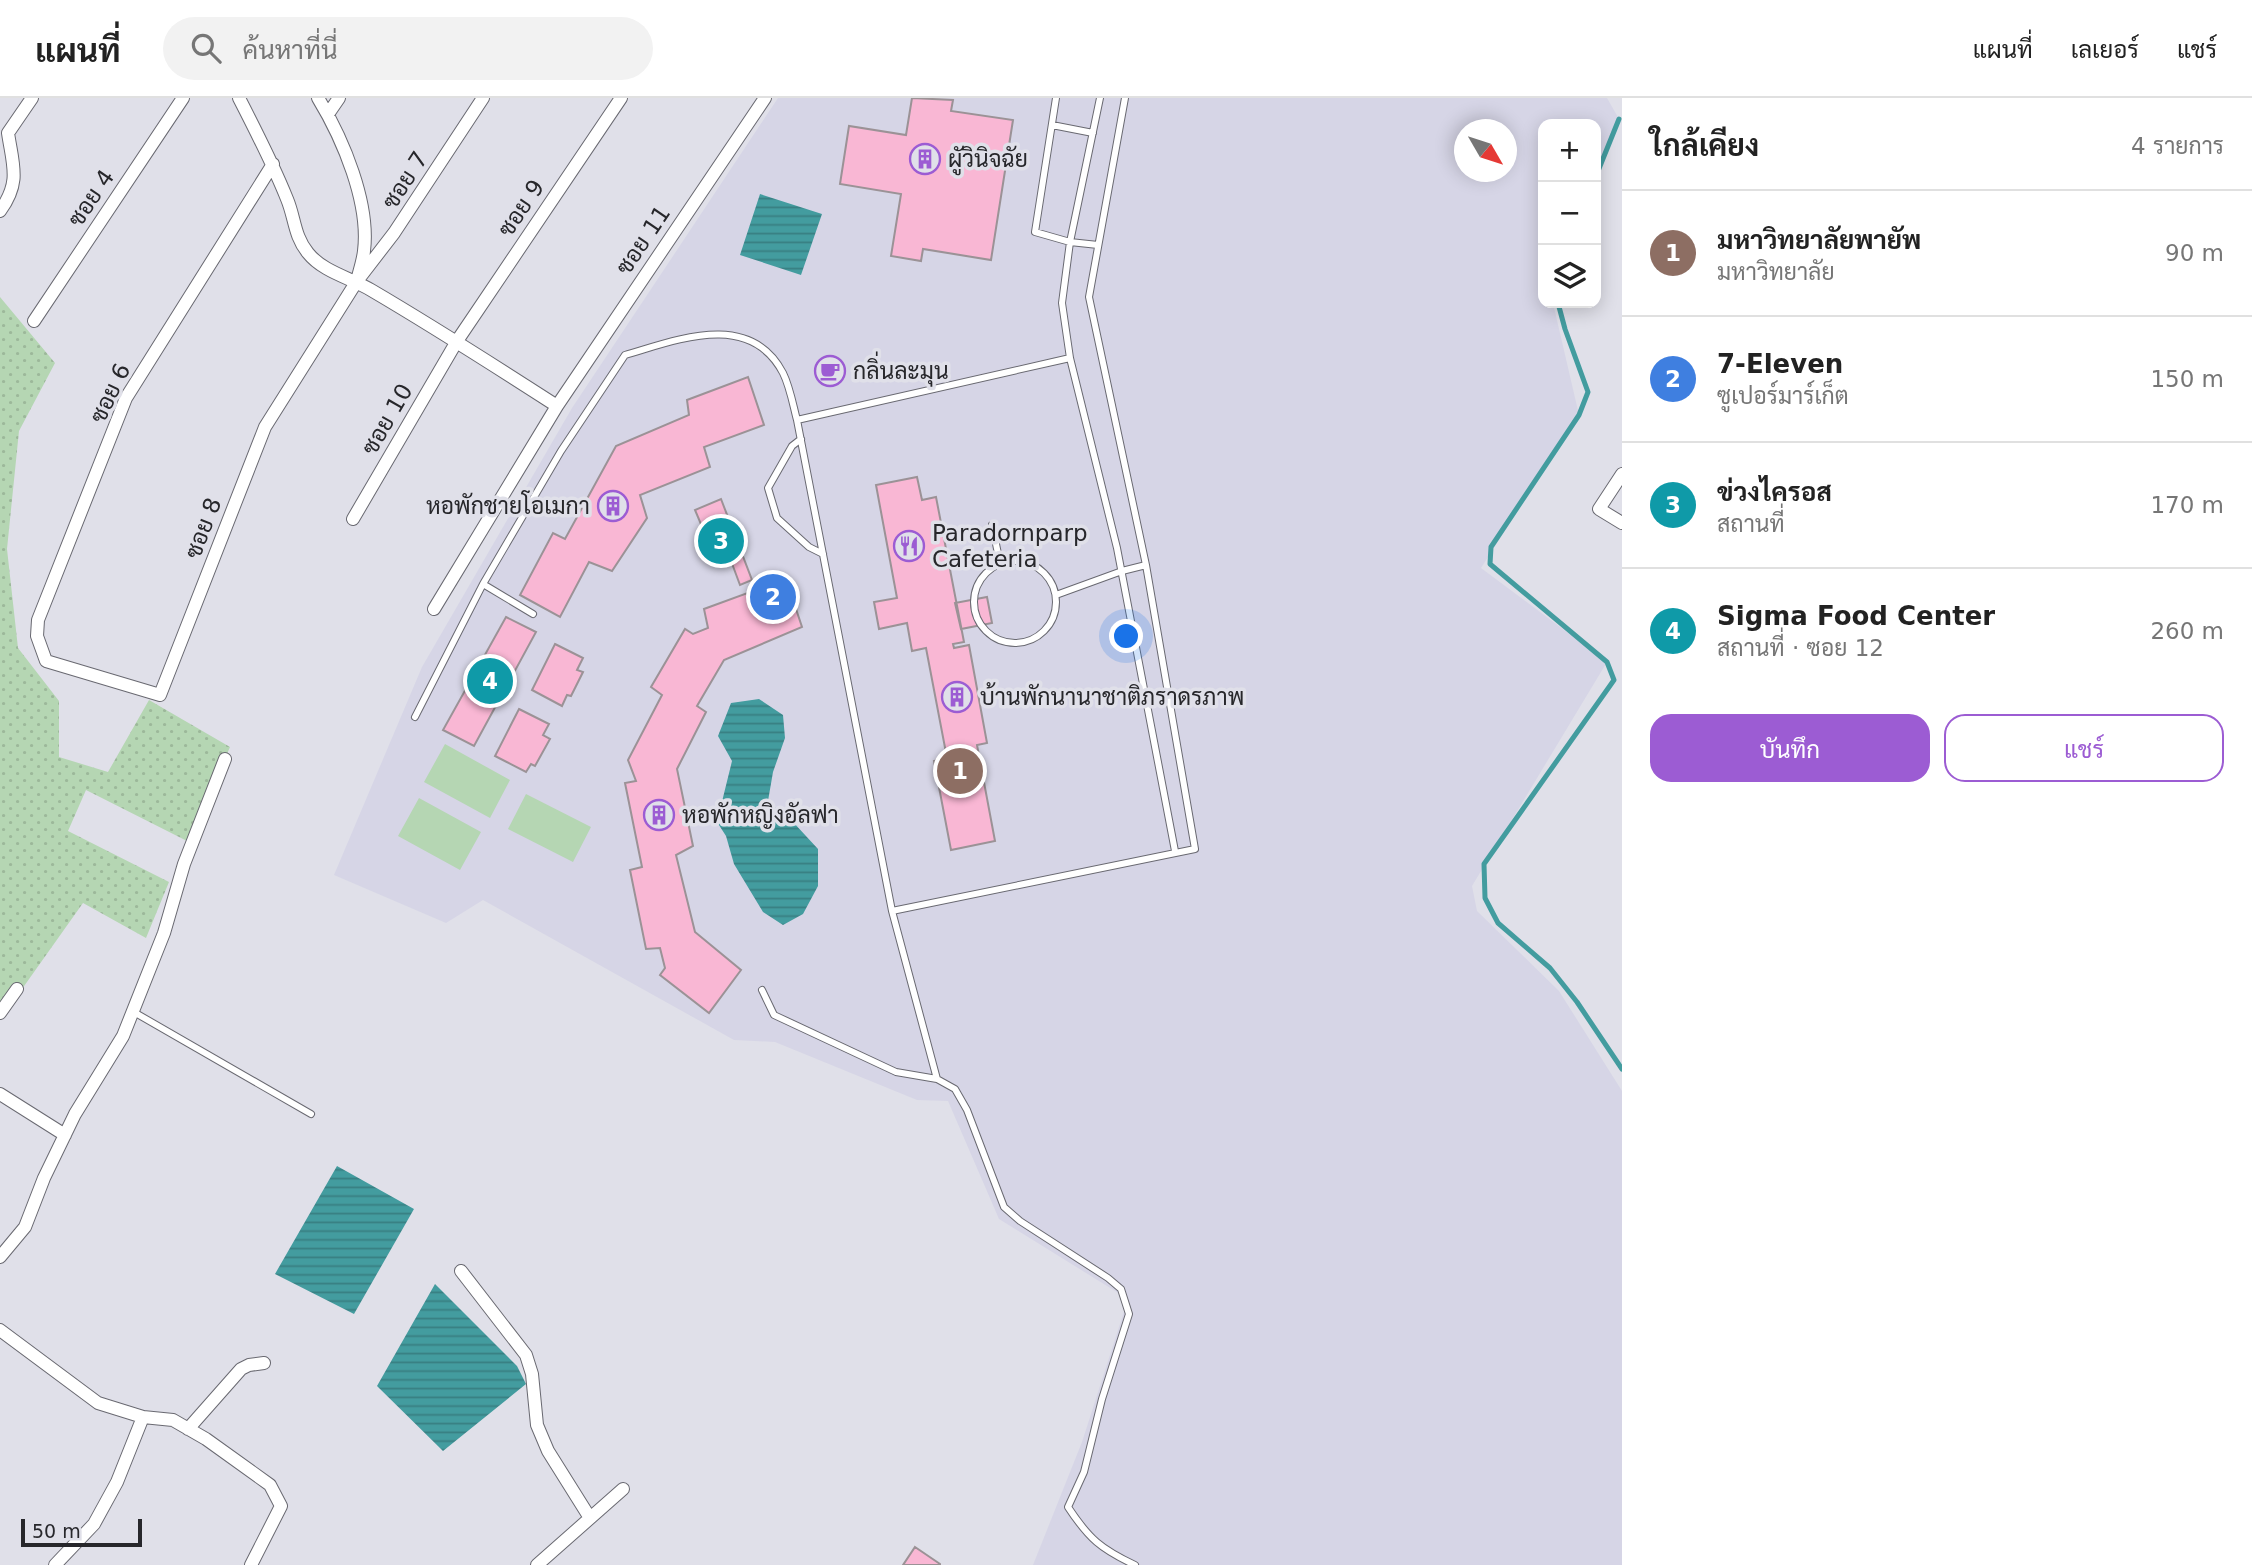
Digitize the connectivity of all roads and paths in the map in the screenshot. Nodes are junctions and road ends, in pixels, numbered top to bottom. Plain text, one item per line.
1 (32, 98) edge
2 (183, 98) edge
3 (239, 98) edge
4 (318, 98) edge
5 (339, 98) edge
6 (483, 98) edge
7 (621, 98) edge
8 (765, 98) edge
9 (1056, 98) edge
10 (1100, 98) edge
11 (1125, 98) edge
12 (328, 114) junction
13 (1052, 125) junction
14 (1093, 133) junction
15 (273, 164) junction
16 (0, 211) edge
17 (1070, 242) junction
18 (1098, 245) junction
19 (357, 281) junction
20 (34, 321) dead end
21 (457, 341) junction
22 (1070, 358) junction
23 (557, 406) junction
24 (797, 420) junction
25 (801, 439) junction
26 (1622, 474) edge
27 (354, 519) dead end
28 (1622, 523) edge
29 (992, 525) dead end
30 (823, 554) junction
31 (1000, 563) junction
32 (1146, 565) junction
33 (1122, 571) junction
34 (483, 584) junction
35 (1056, 595) junction
36 (434, 609) dead end
37 (533, 614) dead end
38 (46, 661) joint
39 (415, 718) dead end
40 (225, 759) dead end
41 (1175, 851) junction
42 (892, 911) junction
43 (17, 989) dead end
44 (762, 990) dead end
45 (132, 1011) junction
46 (0, 1013) edge
47 (937, 1079) junction
48 (0, 1094) edge
49 (311, 1114) dead end
50 (65, 1135) junction
51 (0, 1257) edge
52 (461, 1270) dead end
53 (0, 1331) edge
54 (264, 1363) dead end
55 (143, 1418) junction
56 (188, 1429) junction
57 (623, 1489) dead end
58 (590, 1518) junction
59 (55, 1565) edge
60 (251, 1565) edge
61 (537, 1565) edge
62 (1135, 1565) edge

1 - 16 street
2 - 20 street, ซอย 4
3 - 15 street
4 - 12 street
5 - 12 street
6 - 19 street, ซอย 7
7 - 21 street, ซอย 9
8 - 23 street, ซอย 11
9 - 13 lane
10 - 14 lane
11 - 18 lane
12 - 19 street
13 - 14 lane
13 - 17 lane
14 - 17 lane
15 - 19 street
15 - 38 street, ซอย 6
17 - 18 lane
17 - 22 lane
18 - 32 lane
19 - 21 street
19 - 38 street, ซอย 8
21 - 23 street
21 - 27 street, ซอย 10
22 - 24 lane
22 - 33 lane
23 - 36 street, ซอย 11
24 - 25 lane
24 - 34 lane
25 - 30 lane
25 - 30 lane
26 - 28 street
29 - 31 lane
30 - 42 lane
31 - 35 lane
31 - 35 lane
32 - 33 lane
32 - 41 lane
33 - 35 lane
33 - 41 lane
34 - 37 lane
34 - 39 lane
40 - 45 street
41 - 42 lane
42 - 47 lane
43 - 46 street
44 - 47 lane
45 - 49 lane
45 - 50 street
47 - 62 lane
48 - 50 street
50 - 51 street
52 - 58 street
53 - 55 street
54 - 56 street
55 - 56 street
55 - 59 street
56 - 60 street
57 - 58 street
58 - 61 street

